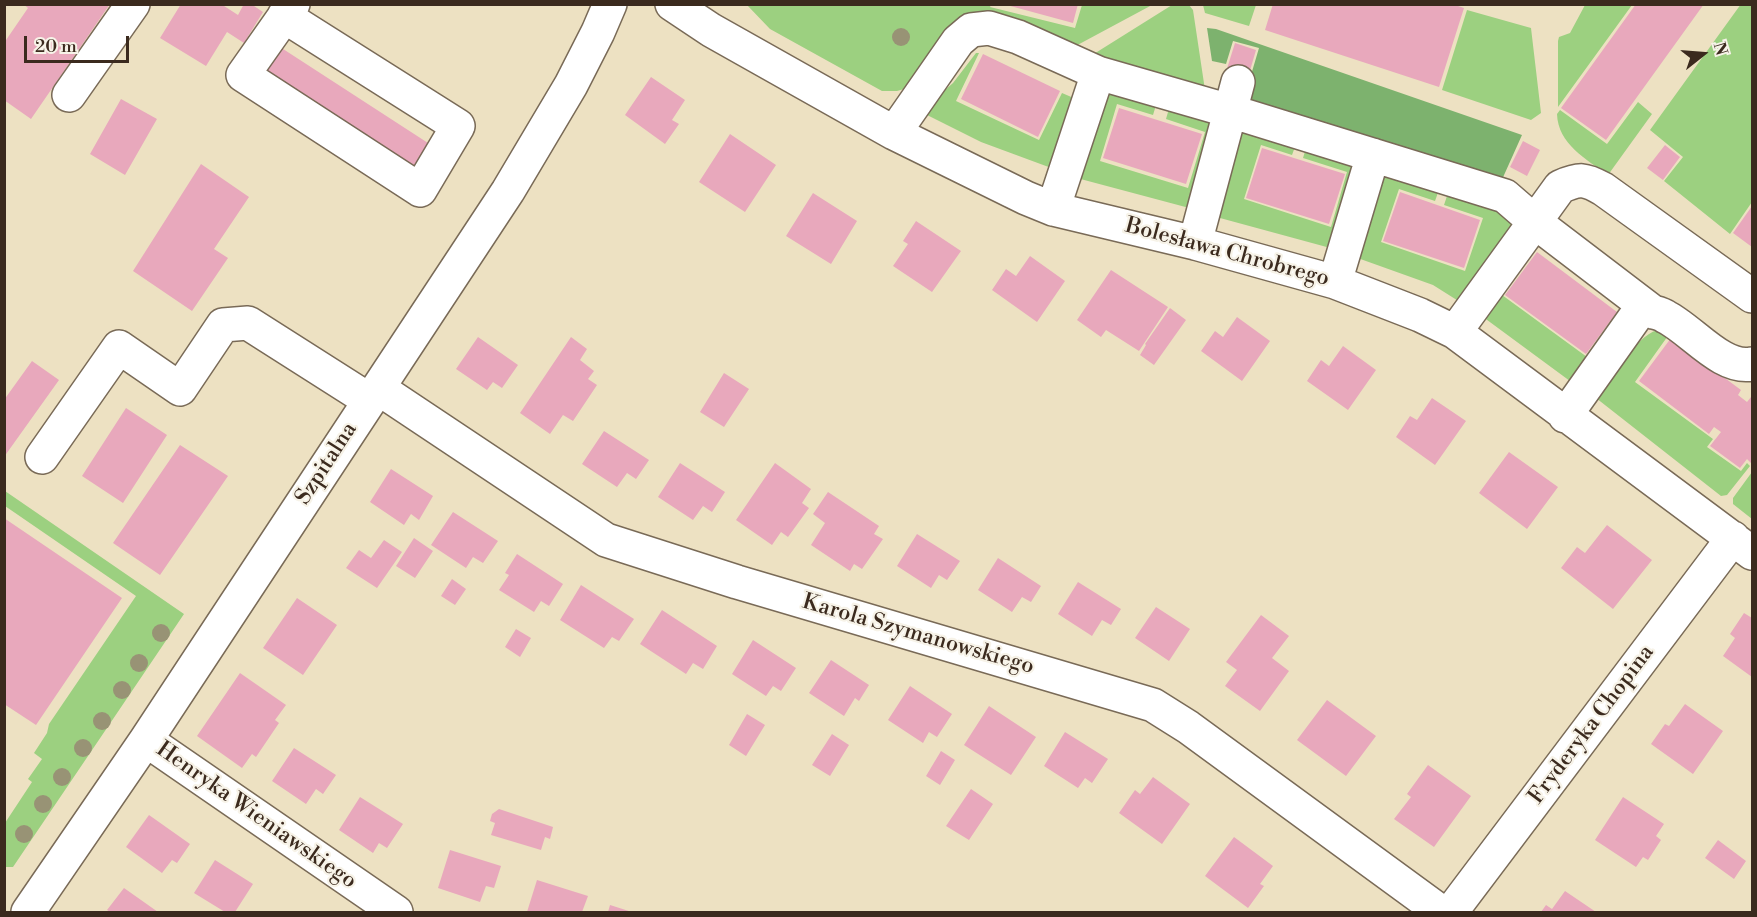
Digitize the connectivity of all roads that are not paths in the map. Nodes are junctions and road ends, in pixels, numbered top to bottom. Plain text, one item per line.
1 (133, 4) edge
2 (610, 4) edge
3 (672, 4) edge
4 (288, 10) edge
5 (1098, 73) junction
6 (69, 95) dead end
7 (1234, 96) junction
8 (894, 132) junction
9 (1373, 155) junction
10 (1053, 209) junction
11 (1534, 222) junction
12 (1195, 243) junction
13 (1335, 282) junction
14 (1752, 296) edge
15 (1643, 306) junction
16 (1455, 332) junction
17 (1752, 364) edge
18 (373, 394) junction
19 (1565, 416) junction
20 (42, 457) dead end
21 (1742, 545) edge
22 (146, 740) junction
23 (4, 901) edge
24 (21, 912) edge
25 (28, 912) edge
26 (396, 912) edge
27 (1441, 912) edge
28 (1451, 912) edge

1 - 6 street
2 - 18 street, Szpitalna
3 - 8 street, Bolesława Chrobrego
4 - 4 street
5 - 7 street
5 - 8 street
5 - 10 street
7 - 9 street
7 - 12 street
8 - 10 street, Bolesława Chrobrego
9 - 11 street
9 - 13 street
10 - 12 street, Bolesława Chrobrego
11 - 14 street
11 - 15 street
11 - 16 street
12 - 13 street, Bolesława Chrobrego
13 - 16 street, Bolesława Chrobrego
15 - 17 street
15 - 19 street
16 - 19 street, Bolesława Chrobrego
18 - 20 street, Karola Szymanowskiego
18 - 22 street, Szpitalna
18 - 27 street, Karola Szymanowskiego
19 - 21 street, Bolesława Chrobrego
21 - 28 street, Fryderyka Chopina
22 - 25 street, Szpitalna
22 - 26 street, Henryka Wieniawskiego
23 - 24 street

